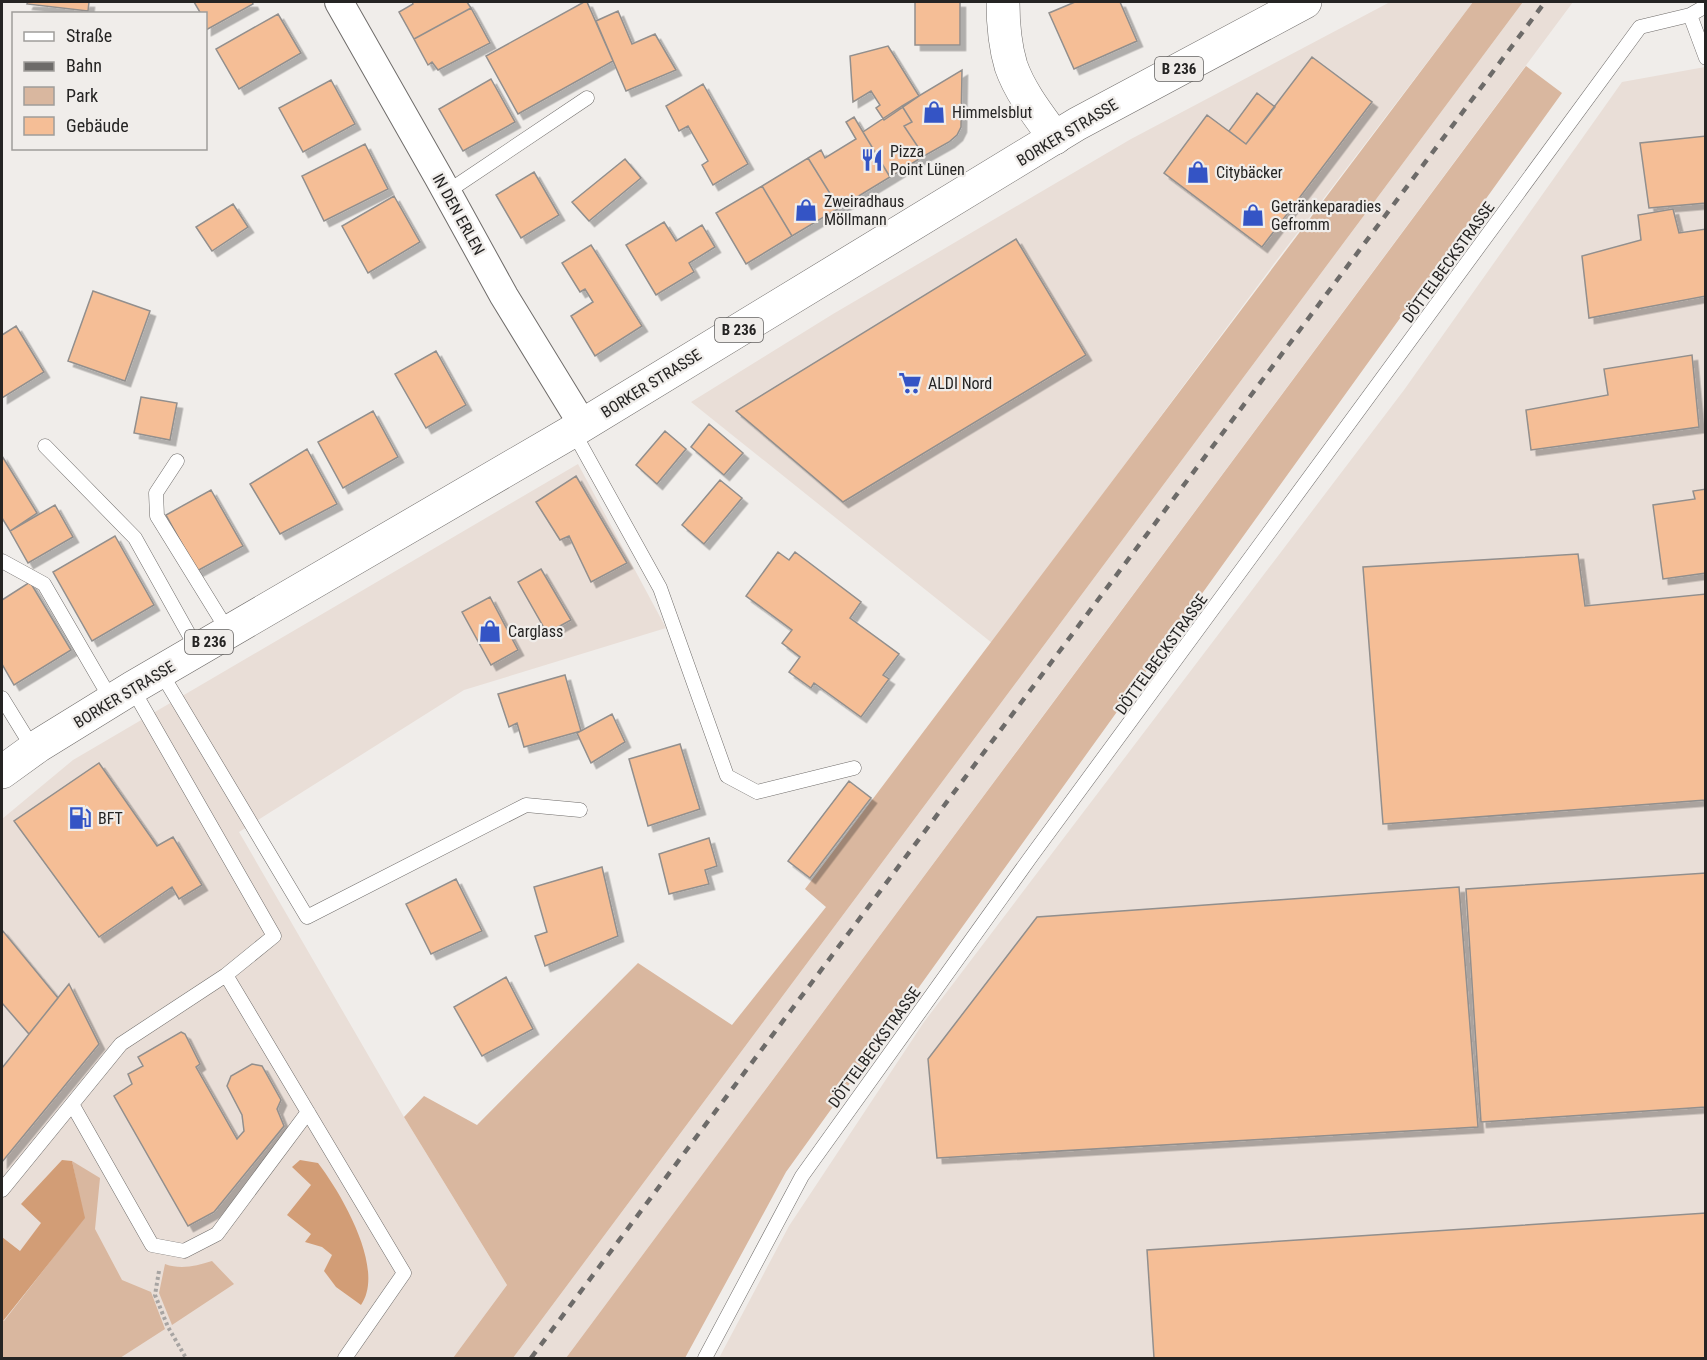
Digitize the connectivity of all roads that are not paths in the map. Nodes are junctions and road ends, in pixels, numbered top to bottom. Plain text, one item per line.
1 (339, 2) edge
2 (1003, 2) edge
3 (1305, 2) edge
4 (1706, 6) edge
5 (1690, 15) junction
6 (1706, 58) edge
7 (587, 98) dead end
8 (1055, 138) junction
9 (447, 192) junction
10 (578, 428) junction
11 (45, 446) dead end
12 (177, 461) dead end
13 (2, 561) edge
14 (228, 631) junction
15 (197, 649) junction
16 (160, 671) junction
17 (122, 694) junction
18 (2, 698) edge
19 (34, 750) junction
20 (854, 768) dead end
21 (2, 772) edge
22 (580, 810) dead end
23 (226, 975) junction
24 (72, 1104) junction
25 (308, 1112) junction
26 (2, 1190) edge
27 (345, 1359) edge
28 (705, 1359) edge

1 - 9 street, IN DEN ERLEN
2 - 8 main road
3 - 8 main road, BORKER STRASSE / B 236
4 - 5 lane, DÖTTELBECKSTRASSE
5 - 6 lane
5 - 28 lane, DÖTTELBECKSTRASSE
7 - 9 lane
8 - 10 main road, BORKER STRASSE / B 236
9 - 10 street, IN DEN ERLEN
10 - 14 main road, BORKER STRASSE / B 236
10 - 20 lane
11 - 15 lane
12 - 14 lane
13 - 17 lane
14 - 15 main road, BORKER STRASSE / B 236
15 - 16 main road, BORKER STRASSE / B 236
16 - 17 main road, BORKER STRASSE / B 236
16 - 22 lane
17 - 19 main road, BORKER STRASSE / B 236
17 - 23 lane
18 - 19 lane
19 - 21 main road, BORKER STRASSE / B 236
23 - 24 lane
23 - 25 lane
24 - 25 lane
24 - 26 lane
25 - 27 lane

